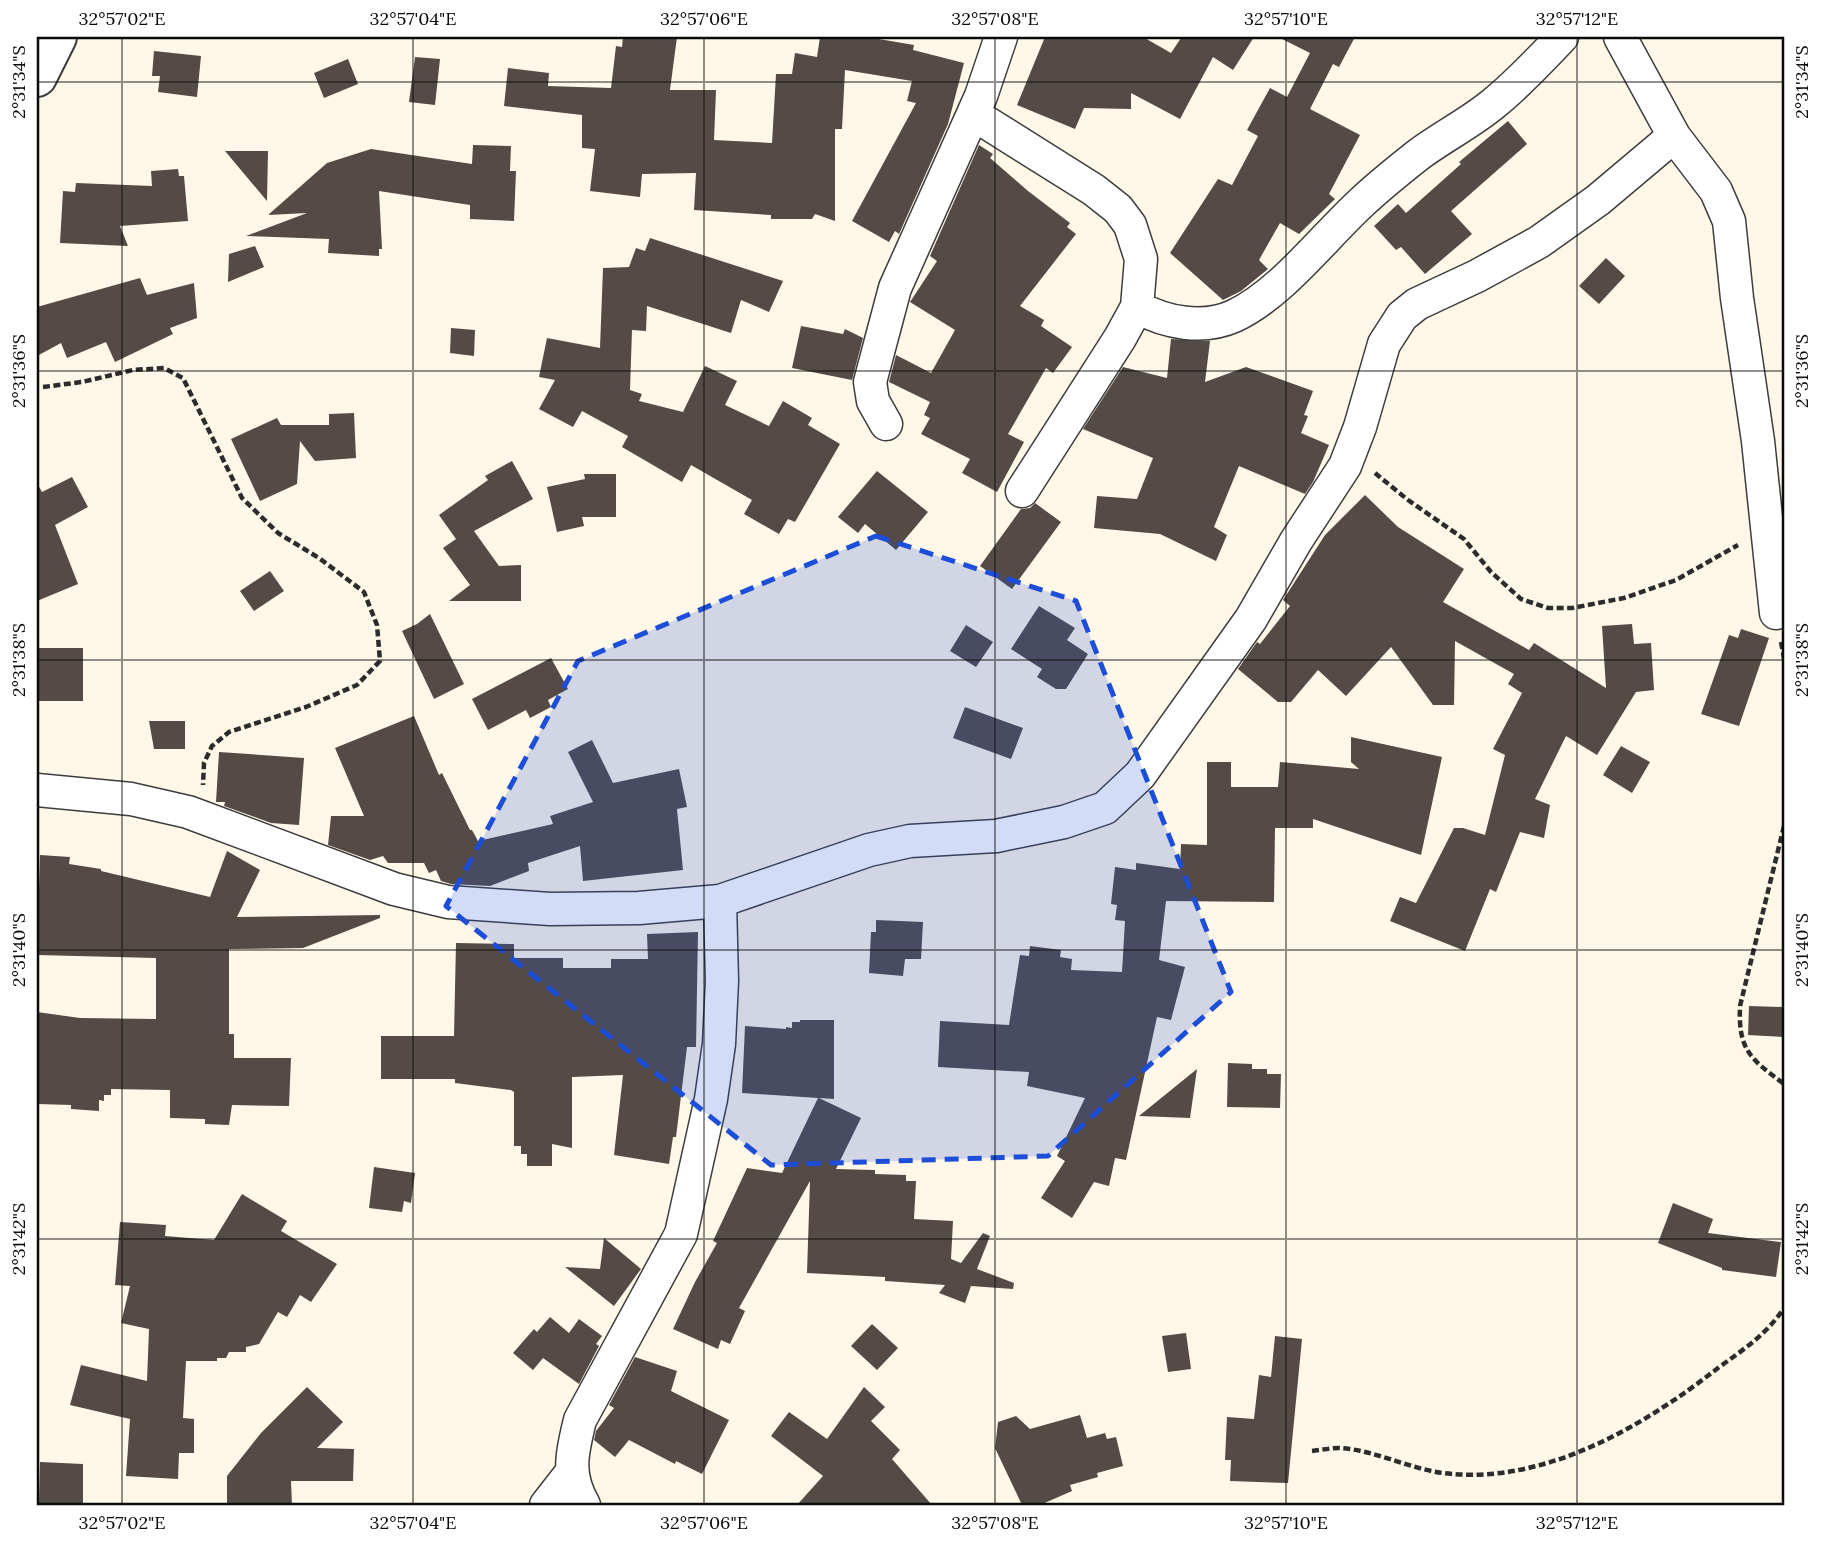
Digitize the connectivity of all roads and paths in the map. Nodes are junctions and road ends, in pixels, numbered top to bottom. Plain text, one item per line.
1 (57, 37) edge
2 (1562, 37) edge
3 (1620, 37) edge
4 (991, 39) edge
5 (37, 77) edge
6 (973, 114) junction
7 (1674, 136) junction
8 (1137, 307) junction
9 (43, 387) dead end
10 (886, 424) dead end
11 (1351, 451) junction
12 (1022, 492) dead end
13 (1767, 528) junction
14 (1776, 613) dead end
15 (37, 790) edge
16 (202, 817) junction
17 (1784, 826) edge
18 (720, 901) junction
19 (1784, 1084) edge
20 (1784, 1308) edge
21 (1312, 1451) dead end
22 (571, 1474) junction
23 (546, 1505) edge
24 (584, 1505) edge

1 - 5 street
2 - 8 street
3 - 7 street
4 - 6 street
6 - 8 street
6 - 10 street
7 - 11 street
7 - 13 street
8 - 12 street
9 - 16 path
11 - 13 path
11 - 18 street
13 - 14 street
15 - 16 street
16 - 18 street
17 - 19 path
18 - 22 street
20 - 21 path
22 - 23 street
22 - 24 street

